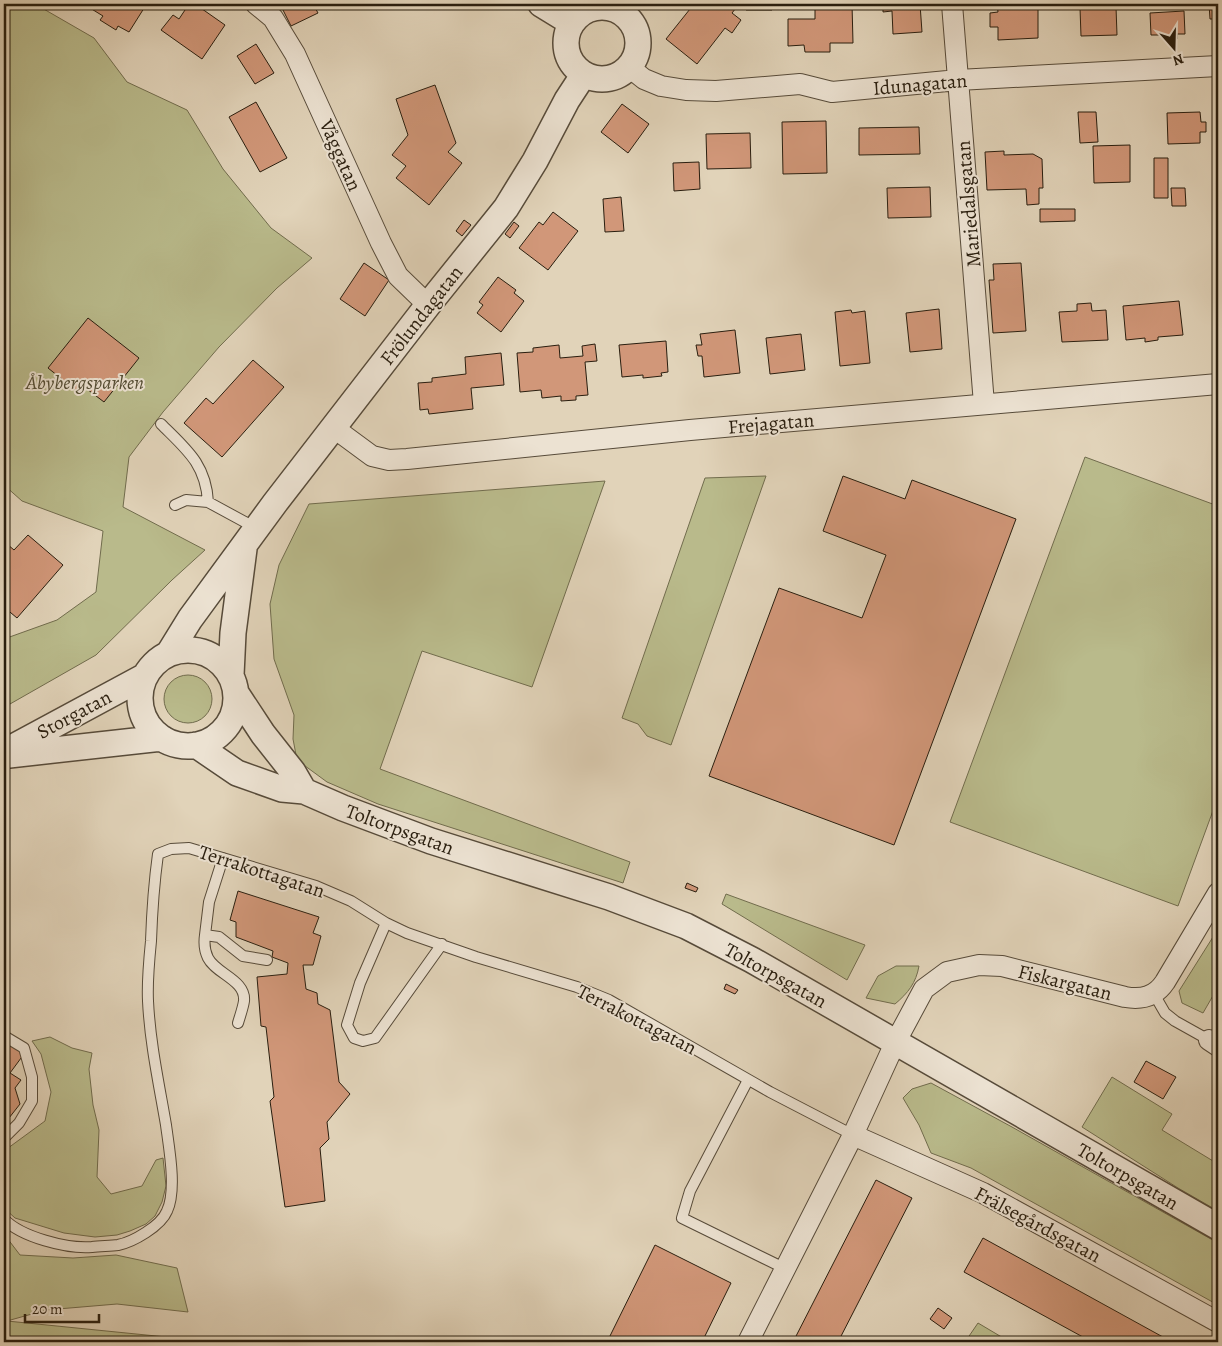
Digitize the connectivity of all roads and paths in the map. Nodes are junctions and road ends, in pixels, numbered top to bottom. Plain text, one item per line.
1 (256, 4) edge
2 (541, 4) edge
3 (952, 4) edge
4 (634, 11) edge
5 (572, 23) junction
6 (1218, 66) edge
7 (629, 67) junction
8 (584, 74) junction
9 (958, 80) junction
10 (428, 305) junction
11 (1218, 384) edge
12 (984, 404) junction
13 (161, 424) dead end
14 (334, 428) junction
15 (208, 502) junction
16 (175, 505) dead end
17 (250, 538) junction
18 (170, 653) junction
19 (145, 676) junction
20 (233, 684) junction
21 (162, 738) junction
22 (196, 745) junction
23 (4, 754) edge
24 (304, 791) junction
25 (224, 858) junction
26 (1218, 893) edge
27 (386, 923) junction
28 (204, 934) junction
29 (442, 944) junction
30 (267, 960) dead end
31 (1154, 994) junction
32 (238, 1023) dead end
33 (4, 1036) edge
34 (895, 1043) junction
35 (1213, 1043) edge
36 (748, 1080) junction
37 (853, 1135) junction
38 (4, 1138) edge
39 (4, 1219) edge
40 (1218, 1227) edge
41 (786, 1269) junction
42 (1218, 1322) edge
43 (748, 1342) edge

1 - 10 street, Våggatan
2 - 5 street
3 - 9 street, Mariedalsgatan
4 - 5 street
4 - 7 street
5 - 8 street
6 - 9 street, Idunagatan
7 - 8 street
7 - 9 street, Idunagatan
8 - 10 street, Frölundagatan
9 - 12 street, Mariedalsgatan
10 - 14 street, Frölundagatan
11 - 12 street, Frejagatan
12 - 14 street, Frejagatan
13 - 15 lane
14 - 17 street, Frölundagatan
15 - 16 lane
15 - 17 lane
17 - 18 street, Frölundagatan
17 - 20 street
18 - 19 street
18 - 20 street
19 - 21 street
19 - 23 street, Storgatan
20 - 22 street
20 - 24 street
21 - 22 street
21 - 23 street, Storgatan
22 - 24 street, Toltorpsgatan
24 - 34 street, Toltorpsgatan
25 - 27 lane, Terrakottagatan
25 - 28 lane
25 - 39 lane, Terrakottagatan
26 - 31 street
27 - 29 lane, Terrakottagatan
27 - 29 lane
28 - 30 lane
28 - 32 lane
29 - 36 lane, Terrakottagatan
31 - 34 street, Fiskargatan
31 - 35 lane
33 - 38 lane
34 - 37 street
34 - 40 street, Toltorpsgatan
36 - 37 lane, Terrakottagatan
36 - 41 lane
37 - 41 street
37 - 42 street, Frälsegårdsgatan
41 - 43 street

